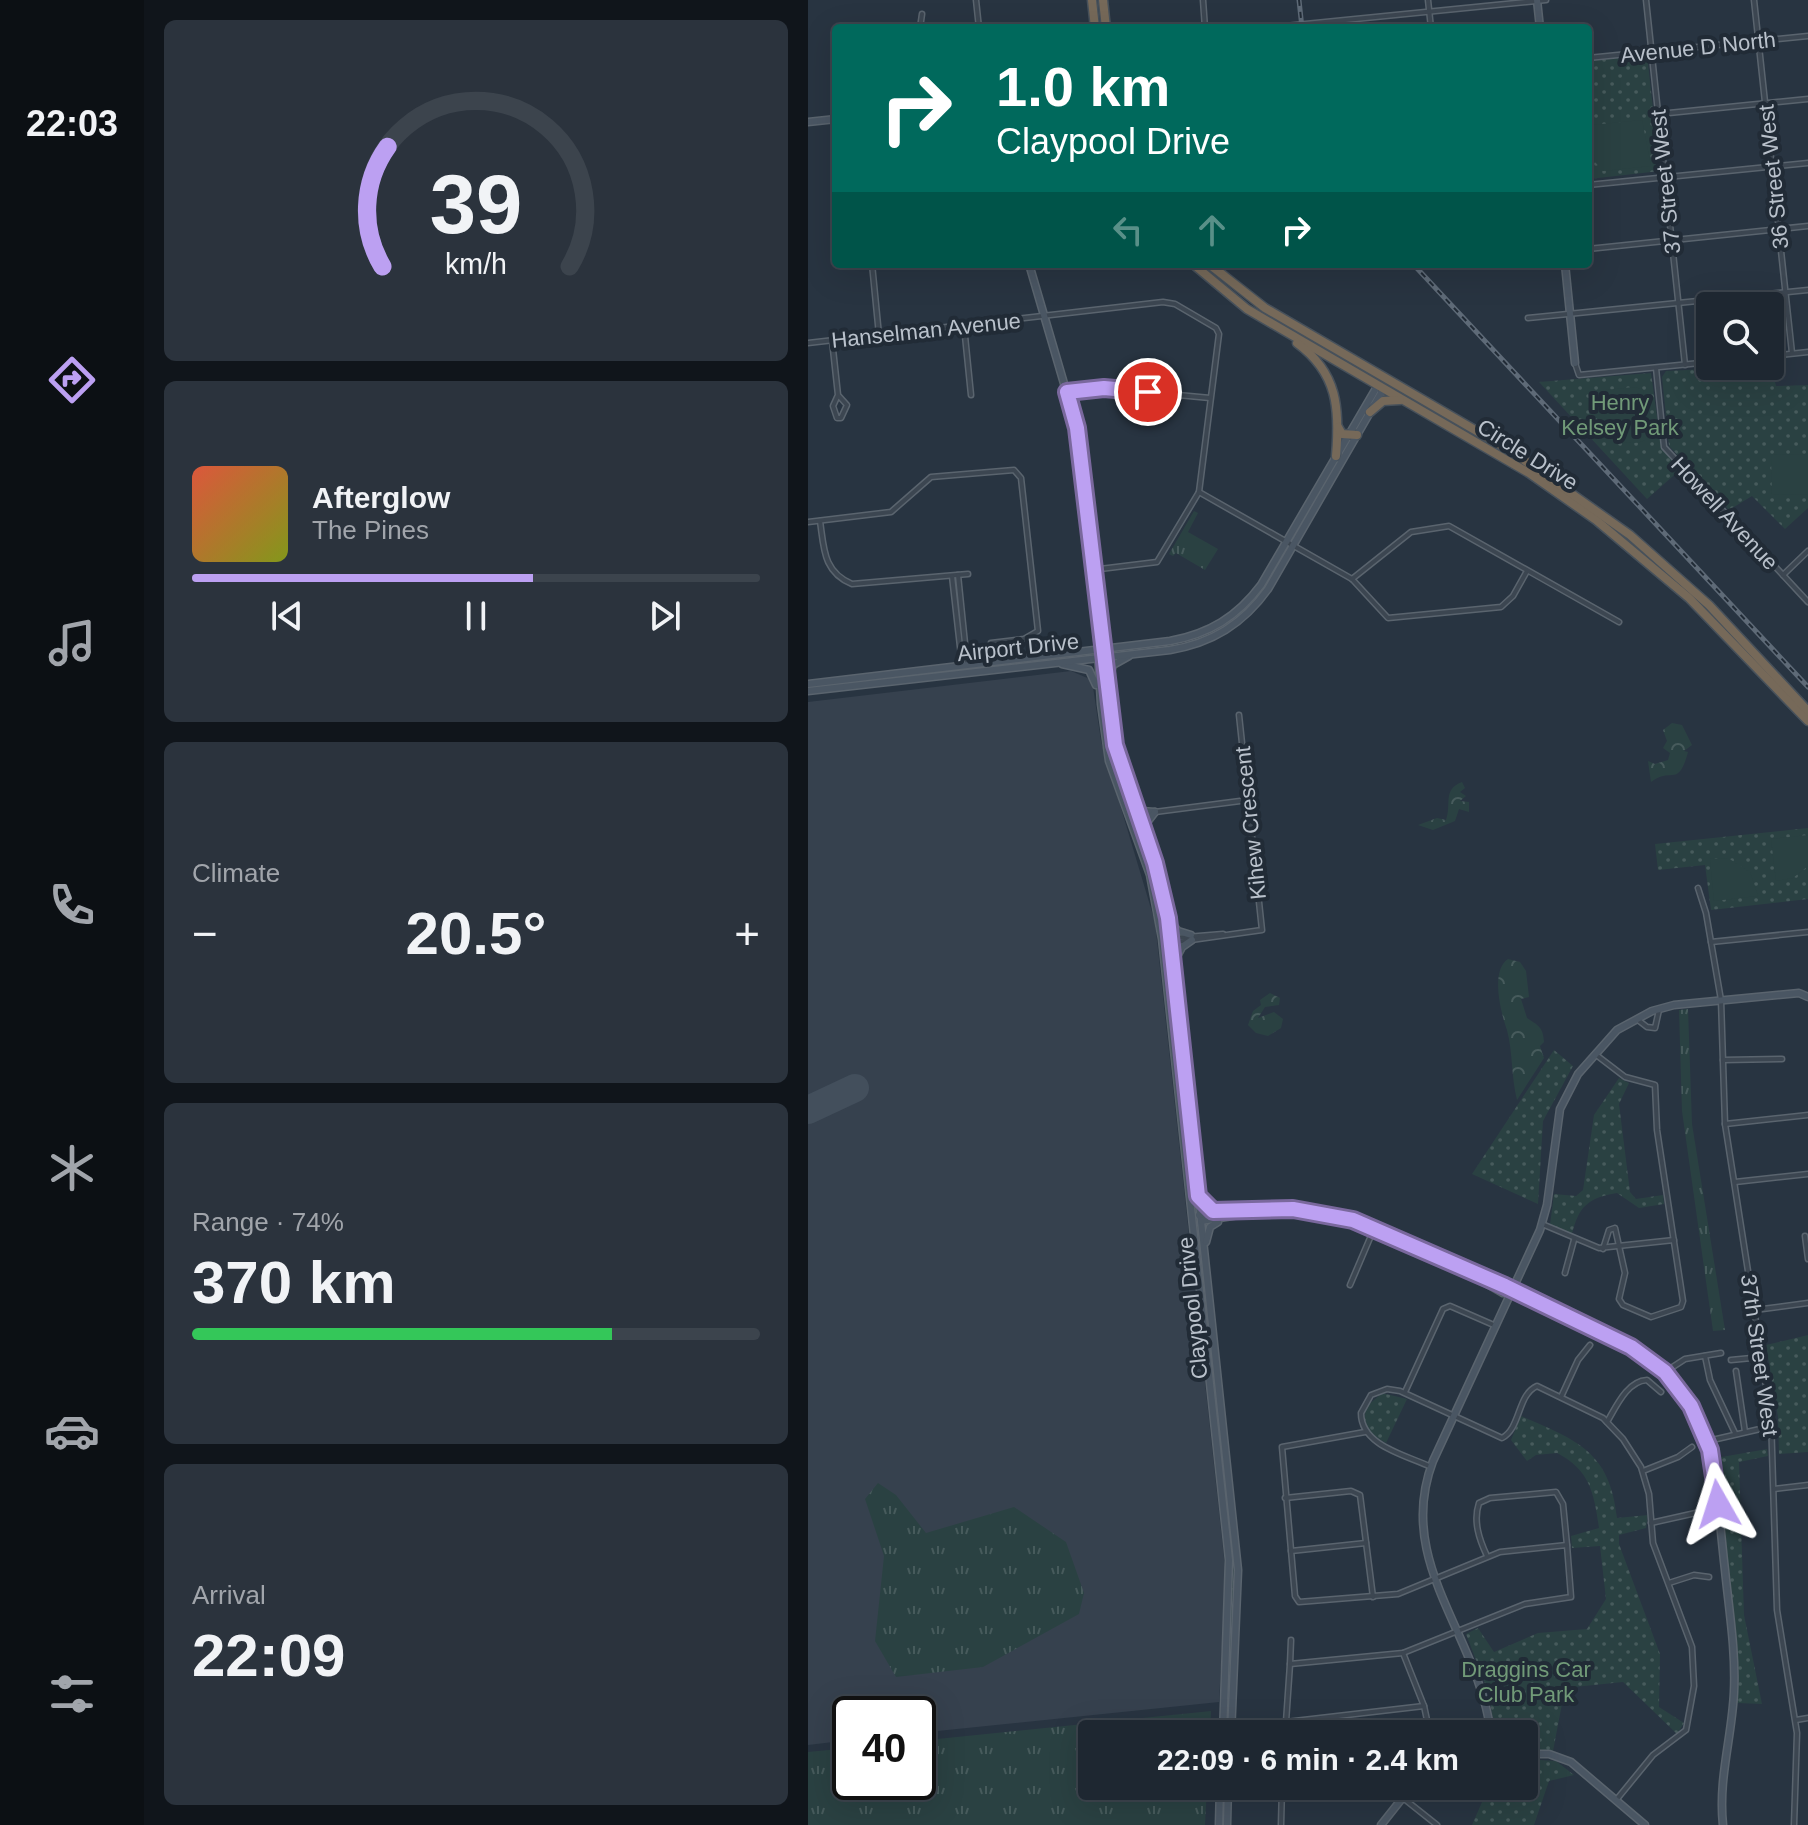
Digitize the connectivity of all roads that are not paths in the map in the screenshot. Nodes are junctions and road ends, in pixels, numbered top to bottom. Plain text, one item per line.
1 (976, 0) edge
2 (1092, 0) edge
3 (1103, 0) edge
4 (1203, 0) edge
5 (1428, 0) edge
6 (1537, 0) edge
7 (1546, 0) edge
8 (1646, 0) edge
9 (1754, 0) edge
10 (1429, 11) junction
11 (922, 14) dead end
12 (921, 24) edge
13 (979, 24) edge
14 (1094, 24) edge
15 (1106, 24) edge
16 (1205, 24) edge
17 (1303, 24) edge
18 (1431, 24) edge
19 (1540, 24) edge
20 (1808, 36) edge
21 (1759, 41) junction
22 (1651, 51) junction
23 (1592, 58) edge
24 (1808, 99) edge
25 (1765, 103) junction
26 (1658, 114) junction
27 (832, 119) edge
28 (808, 122) edge
29 (1808, 163) edge
30 (1772, 166) junction
31 (1665, 177) junction
32 (1592, 185) edge
33 (1808, 226) edge
34 (1779, 229) junction
35 (1671, 240) junction
36 (1592, 249) edge
37 (872, 268) edge
38 (1030, 268) edge
39 (1198, 268) edge
40 (1214, 268) edge
41 (1565, 268) edge
42 (1808, 290) edge
43 (1786, 292) junction
44 (1678, 303) junction
45 (1570, 314) junction
46 (1044, 316) junction
47 (1528, 318) dead end
48 (1264, 319) junction
49 (964, 326) junction
50 (879, 335) junction
51 (832, 340) junction
52 (808, 343) edge
53 (1808, 352) edge
54 (1792, 353) junction
55 (1343, 354) junction
56 (1784, 354) edge
57 (1575, 363) joint
58 (1696, 364) edge
59 (1685, 365) junction
60 (1656, 368) junction
61 (1381, 386) junction
62 (1067, 392) junction
63 (838, 395) junction
64 (971, 395) dead end
65 (1210, 398) junction
66 (1421, 398) junction
67 (1409, 403) junction
68 (1370, 412) junction
69 (1338, 427) junction
70 (1353, 435) junction
71 (1336, 456) junction
72 (1199, 492) junction
73 (820, 521) junction
74 (808, 522) edge
75 (1287, 542) junction
76 (1295, 546) junction
77 (1808, 551) edge
78 (1092, 570) junction
79 (1527, 571) junction
80 (968, 574) dead end
81 (1783, 575) junction
82 (955, 576) junction
83 (1352, 579) junction
84 (1808, 602) edge
85 (1619, 622) dead end
86 (1098, 625) junction
87 (991, 643) dead end
88 (1135, 645) junction
89 (1100, 648) junction
90 (1081, 650) junction
91 (1136, 653) junction
92 (1100, 657) junction
93 (964, 663) junction
94 (1043, 663) junction
95 (808, 684) edge
96 (808, 691) edge
97 (1108, 698) junction
98 (1101, 704) junction
99 (1808, 711) edge
100 (1239, 715) dead end
101 (1808, 721) edge
102 (1131, 800) junction
103 (1248, 800) junction
104 (1155, 812) junction
105 (1146, 841) junction
106 (1698, 888) dead end
107 (1168, 918) junction
108 (1808, 932) edge
109 (1192, 938) junction
110 (1167, 941) junction
111 (1711, 942) junction
112 (1174, 963) junction
113 (1808, 997) edge
114 (1721, 1000) junction
115 (1659, 1009) junction
116 (1636, 1018) junction
117 (1594, 1054) junction
118 (1782, 1059) dead end
119 (1723, 1060) junction
120 (1808, 1115) edge
121 (1725, 1124) junction
122 (1808, 1174) edge
123 (1735, 1182) junction
124 (1198, 1196) junction
125 (1224, 1216) junction
126 (1197, 1219) junction
127 (1542, 1224) junction
128 (1374, 1229) junction
129 (1805, 1236) dead end
130 (1574, 1240) junction
131 (1674, 1240) junction
132 (1603, 1249) junction
133 (1621, 1249) junction
134 (1204, 1253) junction
135 (1808, 1259) edge
136 (1565, 1273) dead end
137 (1350, 1285) dead end
138 (1512, 1291) junction
139 (1808, 1303) edge
140 (1755, 1310) junction
141 (1496, 1326) junction
142 (1590, 1345) dead end
143 (1721, 1353) dead end
144 (1705, 1356) junction
145 (1762, 1357) junction
146 (1731, 1360) dead end
147 (1736, 1371) dead end
148 (1665, 1372) junction
149 (1661, 1392) dead end
150 (1404, 1393) junction
151 (1561, 1397) junction
152 (1455, 1417) junction
153 (1607, 1422) junction
154 (1760, 1429) dead end
155 (1365, 1432) junction
156 (1745, 1432) junction
157 (1735, 1433) junction
158 (1708, 1441) junction
159 (1692, 1447) dead end
160 (1431, 1467) junction
161 (1643, 1471) junction
162 (1808, 1485) edge
163 (1774, 1489) junction
164 (1285, 1498) junction
165 (1718, 1511) junction
166 (1651, 1523) junction
167 (1366, 1543) junction
168 (1567, 1545) junction
169 (1291, 1551) junction
170 (1487, 1556) junction
171 (1709, 1577) dead end
172 (1435, 1579) junction
173 (1669, 1583) junction
174 (1373, 1597) junction
175 (1458, 1632) junction
176 (1291, 1640) dead end
177 (1403, 1653) junction
178 (1290, 1664) junction
179 (1424, 1706) junction
180 (1808, 1718) edge
181 (1223, 1720) edge
182 (1232, 1720) edge
183 (1286, 1720) edge
184 (1303, 1720) edge
185 (1427, 1720) edge
186 (1489, 1720) edge
187 (1796, 1720) junction
188 (1538, 1754) edge
189 (1617, 1799) junction
190 (1220, 1800) edge
191 (1228, 1800) edge
192 (1282, 1800) edge
193 (1400, 1800) edge
194 (1405, 1800) edge
195 (1219, 1825) edge
196 (1227, 1825) edge
197 (1281, 1825) edge
198 (1381, 1825) edge
199 (1437, 1825) edge
200 (1645, 1825) edge
201 (1723, 1825) edge
202 (1794, 1825) edge

1 - 13 street
2 - 14 highway
3 - 15 highway
4 - 16 street
5 - 10 street
6 - 7 street
6 - 10 street
6 - 19 main road
8 - 22 street, 37 Street West
9 - 21 street, 36 Street West
10 - 17 street
10 - 18 street
11 - 12 street
20 - 21 street, Avenue D North
21 - 22 street, Avenue D North
21 - 25 street, 36 Street West
22 - 23 street, Avenue D North
22 - 26 street, 37 Street West
24 - 25 street
25 - 26 street
25 - 30 street, 36 Street West
26 - 31 street, 37 Street West
27 - 28 main road
29 - 30 street
30 - 31 street
30 - 34 street, 36 Street West
31 - 32 street
31 - 35 street, 37 Street West
33 - 34 street
34 - 35 street
34 - 43 street, 36 Street West
35 - 36 street
35 - 44 street, 37 Street West
37 - 50 street
38 - 46 main road, Claypool Drive
39 - 48 highway, Circle Drive
40 - 55 highway, Circle Drive
41 - 45 main road
42 - 43 street
43 - 44 street
43 - 54 street, 36 Street West
44 - 45 street
44 - 59 street, 37 Street West
45 - 47 street
45 - 57 main road
46 - 49 street, Hanselman Avenue
46 - 62 main road, Claypool Drive
46 - 65 street, Hanselman Avenue
48 - 61 highway, Circle Drive
48 - 69 highway
49 - 50 street, Hanselman Avenue
49 - 64 street
50 - 51 street, Hanselman Avenue
51 - 52 street, Hanselman Avenue
51 - 63 street
53 - 54 street
54 - 56 street
55 - 61 highway
55 - 66 highway, Circle Drive
57 - 60 street
58 - 59 street
59 - 60 street
60 - 81 street, Howell Avenue
61 - 66 highway
61 - 67 highway, Circle Drive
61 - 68 main road, Airport Drive
61 - 70 main road, Airport Drive
62 - 65 street
62 - 78 main road, Claypool Drive
63 - 63 street
65 - 72 street
66 - 99 highway, Circle Drive
67 - 68 highway
67 - 101 highway, Circle Drive
68 - 70 main road, Airport Drive
69 - 70 highway
69 - 71 highway
70 - 71 main road, Airport Drive
70 - 76 main road, Airport Drive
71 - 75 main road, Airport Drive
72 - 75 street
72 - 78 street
73 - 74 street
73 - 82 street
73 - 87 street
75 - 76 street
75 - 88 main road, Airport Drive
76 - 83 street
76 - 91 main road, Airport Drive
77 - 81 street
78 - 86 main road, Claypool Drive
79 - 83 street
79 - 83 street
79 - 85 street
80 - 82 street
81 - 84 street, Howell Avenue
82 - 93 street
86 - 88 main road
86 - 89 main road, Claypool Drive
86 - 90 main road
88 - 89 main road, Airport Drive
89 - 90 main road, Airport Drive
89 - 92 main road, Claypool Drive
90 - 93 main road, Airport Drive
91 - 92 main road, Airport Drive
91 - 97 main road
92 - 94 main road, Airport Drive
92 - 97 main road, Claypool Drive
92 - 98 main road, Claypool Drive
93 - 95 main road, Airport Drive
94 - 96 main road, Airport Drive
94 - 98 main road
97 - 102 main road, Claypool Drive
98 - 110 main road, Claypool Drive
100 - 103 street, Kihew Crescent
102 - 104 main road
102 - 105 main road, Claypool Drive
103 - 104 street
103 - 109 street, Kihew Crescent
104 - 105 main road
105 - 107 main road, Claypool Drive
106 - 111 street, 37th Street West
107 - 109 main road
107 - 110 main road, Claypool Drive
108 - 111 street
109 - 110 street
109 - 112 main road
110 - 112 main road, Claypool Drive
110 - 126 main road, Claypool Drive
111 - 114 street, 37th Street West
112 - 124 main road, Claypool Drive
113 - 114 main road
114 - 115 main road
114 - 119 street, 37th Street West
115 - 116 main road
115 - 116 street
116 - 117 main road
117 - 127 main road
117 - 131 street
118 - 119 street
119 - 121 street, 37th Street West
120 - 121 street
121 - 123 street, 37th Street West
122 - 123 street
123 - 140 street, 37th Street West
124 - 125 main road
124 - 126 main road, Claypool Drive
125 - 126 main road
125 - 128 main road
125 - 134 main road
126 - 134 main road, Claypool Drive
126 - 181 main road, Claypool Drive
127 - 130 street
127 - 138 main road
128 - 137 street
128 - 138 main road
129 - 135 street
130 - 132 street
130 - 136 street
131 - 133 street
131 - 133 street
132 - 133 street
132 - 133 street
134 - 182 main road, Claypool Drive
138 - 141 main road
138 - 148 main road
139 - 140 street
140 - 145 street, 37th Street West
141 - 150 street
141 - 152 main road
142 - 151 street
143 - 144 street
144 - 148 street
144 - 157 street
145 - 146 street
145 - 163 street, 37th Street West
147 - 156 street
148 - 158 main road
149 - 153 street
150 - 152 street
150 - 155 street
151 - 152 street
151 - 153 street
152 - 160 main road
153 - 161 street
154 - 156 street
155 - 160 street
155 - 164 street
156 - 157 street
157 - 158 street
158 - 165 main road
159 - 161 street
160 - 172 main road
161 - 166 street
162 - 163 street
163 - 187 street, 37th Street West
164 - 167 street
164 - 169 street
165 - 166 street
165 - 201 main road
166 - 173 street
167 - 169 street
167 - 174 street
168 - 170 street
168 - 170 street
168 - 175 street
169 - 174 street
170 - 172 street
171 - 173 street
172 - 174 street
172 - 175 main road
173 - 189 street
175 - 177 street
175 - 186 main road
176 - 178 street
177 - 178 street
177 - 179 street
178 - 183 street
179 - 184 street
179 - 185 street
180 - 187 street
187 - 202 street, 37th Street West
188 - 189 main road
189 - 200 main road
190 - 195 main road
191 - 196 main road
192 - 197 street
193 - 198 main road
194 - 199 street

